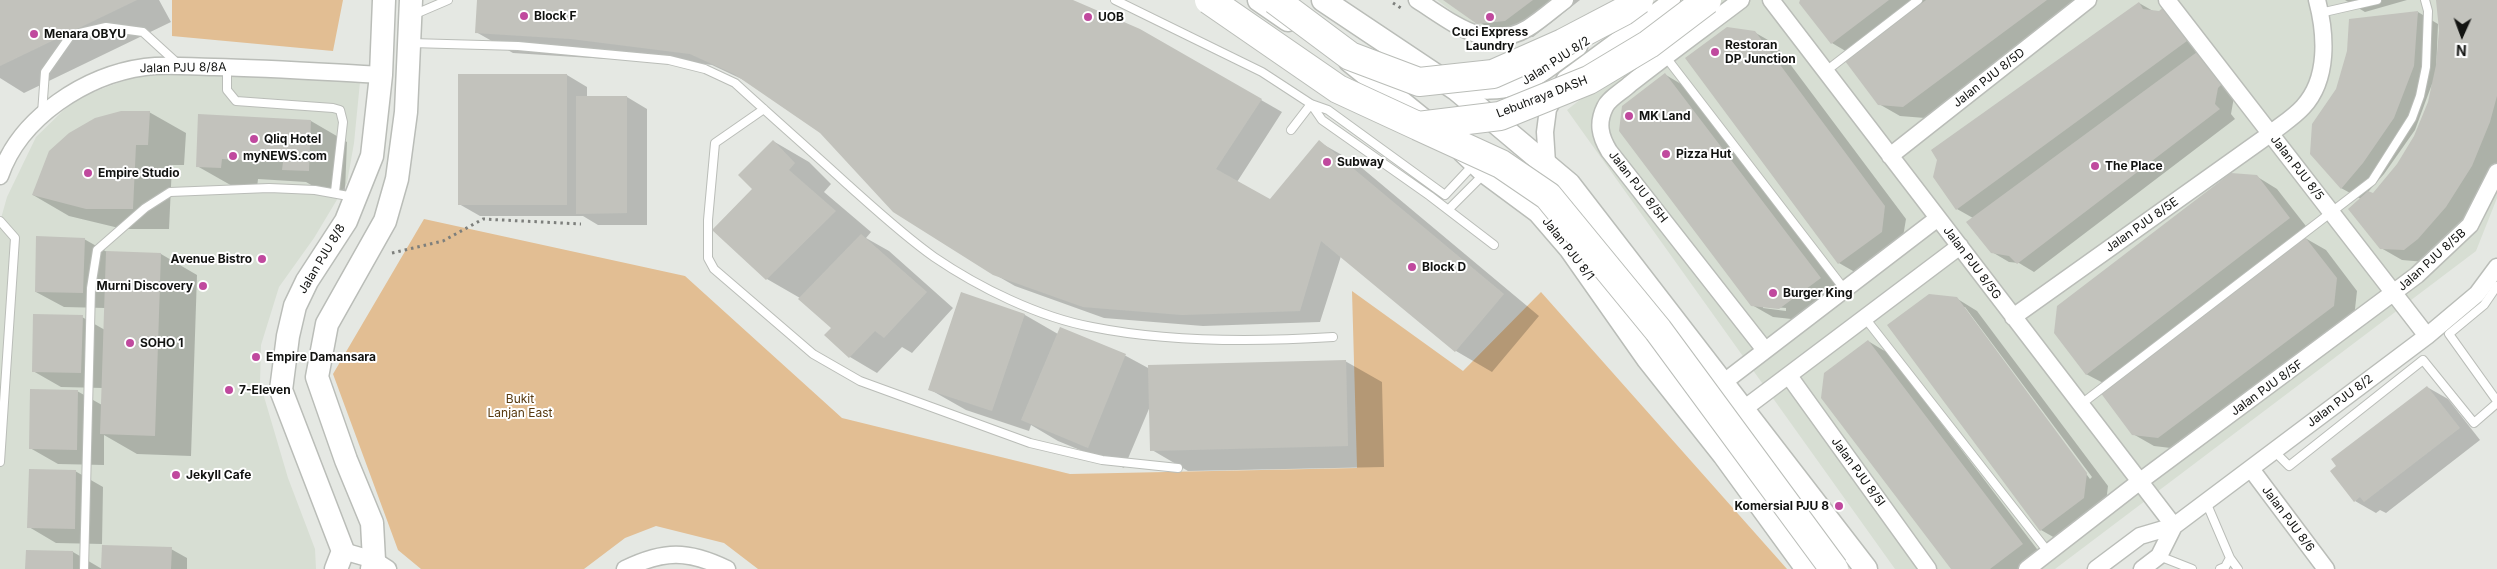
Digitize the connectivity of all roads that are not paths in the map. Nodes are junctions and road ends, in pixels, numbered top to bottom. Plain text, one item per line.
1 (384, 0) edge
2 (448, 0) edge
3 (1114, 0) edge
4 (1209, 0) edge
5 (1259, 0) edge
6 (1275, 0) edge
7 (1323, 0) edge
8 (1417, 0) edge
9 (1565, 0) edge
10 (1639, 0) edge
11 (1646, 0) edge
12 (1672, 0) edge
13 (1707, 0) edge
14 (1742, 0) edge
15 (1772, 0) edge
16 (1918, 0) edge
17 (2088, 0) edge
18 (2166, 0) edge
19 (2376, 0) edge
20 (2425, 0) edge
21 (2319, 6) edge
22 (411, 8) edge
23 (410, 43) junction
24 (1665, 56) junction
25 (181, 66) junction
26 (227, 68) junction
27 (1826, 71) junction
28 (381, 75) junction
29 (1456, 89) junction
30 (1311, 104) junction
31 (764, 109) junction
32 (42, 115) junction
33 (1418, 126) junction
34 (1291, 130) dead end
35 (2270, 134) junction
36 (1890, 156) junction
37 (1547, 163) junction
38 (1480, 167) junction
39 (2497, 172) edge
40 (0, 176) edge
41 (345, 194) junction
42 (1448, 210) junction
43 (2332, 214) junction
44 (1938, 218) junction
45 (0, 221) edge
46 (1494, 245) dead end
47 (1960, 246) junction
48 (2497, 267) edge
49 (2497, 286) edge
50 (1845, 290) junction
51 (2394, 294) junction
52 (2013, 317) junction
53 (1865, 318) junction
54 (2427, 336) junction
55 (1332, 337) dead end
56 (1765, 350) junction
57 (1789, 376) junction
58 (1724, 382) junction
59 (2497, 402) edge
60 (2080, 405) junction
61 (1745, 408) junction
62 (2274, 451) junction
63 (0, 462) edge
64 (1178, 468) dead end
65 (2250, 469) junction
66 (2139, 482) junction
67 (2206, 502) junction
68 (2174, 526) junction
69 (2049, 553) junction
70 (2159, 556) junction
71 (2230, 558) junction
72 (339, 560) edge
73 (378, 566) edge
74 (84, 569) edge
75 (625, 569) edge
76 (727, 569) edge
77 (1807, 569) edge
78 (1834, 569) edge
79 (1866, 569) edge
80 (1928, 569) edge
81 (2027, 569) edge
82 (2096, 569) edge
83 (2142, 569) edge
84 (2192, 569) edge
85 (2220, 569) edge
86 (2238, 569) edge
87 (2326, 569) edge

1 - 28 main road, Jalan PJU 8/8
2 - 22 lane
3 - 30 lane
4 - 33 highway, bridge
5 - 38 main road, Jalan PJU 8/1
6 - 10 highway, bridge
7 - 29 main road
8 - 9 street
11 - 29 street, Jalan PJU 8/2
12 - 37 street, Jalan PJU 8/2
13 - 33 highway, Lebuhraya DASH, bridge
14 - 24 street, Jalan PJU 8/5H
15 - 27 street, Jalan PJU 8/5G
16 - 27 lane
17 - 36 street, Jalan PJU 8/5D
18 - 35 street, Jalan PJU 8/5
19 - 21 lane
20 - 43 lane
21 - 35 street, Jalan PJU 8/5E
22 - 23 main road
23 - 31 lane
23 - 73 main road
24 - 50 lane
24 - 56 street, Jalan PJU 8/5H
25 - 26 street, Jalan PJU 8/8A
25 - 32 street, Jalan PJU 8/8A
25 - 32 lane
26 - 28 street, Jalan PJU 8/8A
26 - 41 lane
27 - 36 street, Jalan PJU 8/5G
28 - 41 main road, Jalan PJU 8/8
29 - 37 main road
30 - 34 lane
30 - 38 lane
30 - 42 lane
31 - 55 lane
31 - 64 lane
32 - 40 street, Jalan PJU 8/8A
33 - 78 highway, bridge
35 - 43 street, Jalan PJU 8/5
35 - 52 street, Jalan PJU 8/5E
36 - 44 street, Jalan PJU 8/5G
37 - 58 main road
38 - 42 lane
38 - 77 main road, Jalan PJU 8/1
39 - 51 street, Jalan PJU 8/5B
41 - 72 main road, Jalan PJU 8/8
41 - 74 lane
42 - 46 lane
43 - 51 street, Jalan PJU 8/5
43 - 60 lane
44 - 47 street, Jalan PJU 8/5G
44 - 50 street
45 - 63 lane
47 - 52 street, Jalan PJU 8/5G
47 - 53 street
48 - 54 street, Jalan PJU 8/2
49 - 59 lane
50 - 56 street
51 - 54 street, Jalan PJU 8/5
51 - 66 street, Jalan PJU 8/5F
52 - 60 street, Jalan PJU 8/5G
53 - 57 street
53 - 69 lane
54 - 62 street, Jalan PJU 8/2
56 - 58 street
57 - 61 street
57 - 80 street, Jalan PJU 8/5I
58 - 61 main road
59 - 62 lane
60 - 66 street, Jalan PJU 8/5G
61 - 79 main road
62 - 65 street, Jalan PJU 8/2
65 - 67 street, Jalan PJU 8/2
65 - 87 street, Jalan PJU 8/6
66 - 68 street, Jalan PJU 8/5G
66 - 69 street
67 - 68 street, Jalan PJU 8/2
67 - 71 lane
68 - 70 street, Jalan PJU 8/2
68 - 82 street, Jalan PJU 8/2
69 - 81 street
70 - 83 street, Jalan PJU 8/2
70 - 84 lane
71 - 85 lane
71 - 86 lane
72 - 73 street
75 - 76 street

